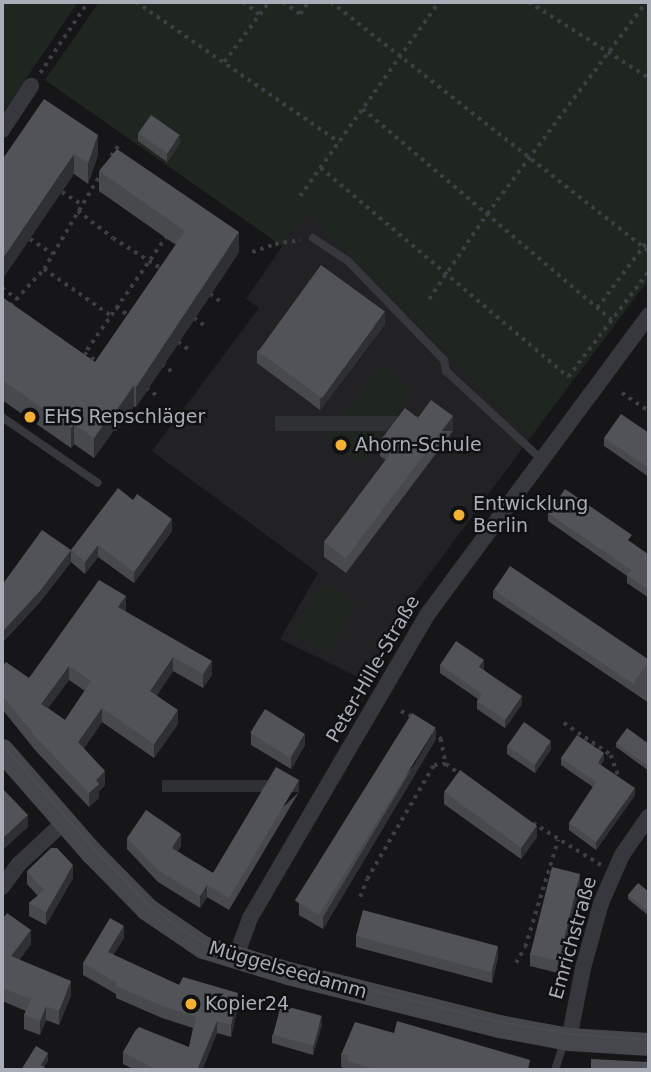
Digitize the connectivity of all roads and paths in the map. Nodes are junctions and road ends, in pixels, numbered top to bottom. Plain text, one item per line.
1 (88, 2) edge
2 (136, 2) edge
3 (243, 2) edge
4 (269, 2) edge
5 (283, 2) edge
6 (308, 2) edge
7 (331, 2) edge
8 (439, 2) edge
9 (529, 2) edge
10 (646, 2) edge
11 (259, 14) junction
12 (608, 52) junction
13 (402, 58) junction
14 (224, 62) junction
15 (649, 78) edge
16 (31, 86) joint
17 (363, 109) junction
18 (2, 130) edge
19 (339, 142) junction
20 (118, 146) edge
21 (110, 158) edge
22 (530, 158) junction
23 (321, 168) junction
24 (103, 169) edge
25 (62, 192) edge
26 (300, 196) dead end
27 (82, 204) junction
28 (78, 211) junction
29 (487, 214) junction
30 (171, 229) edge
31 (30, 239) edge
32 (313, 239) joint
33 (649, 239) edge
34 (643, 247) junction
35 (252, 251) dead end
36 (649, 251) edge
37 (53, 254) junction
38 (150, 261) junction
39 (44, 269) junction
40 (649, 271) edge
41 (170, 274) edge
42 (446, 274) junction
43 (2, 288) edge
44 (210, 294) edge
45 (17, 299) junction
46 (429, 299) dead end
47 (224, 304) dead end
48 (117, 307) junction
49 (597, 308) junction
50 (3, 313) edge
51 (110, 315) junction
52 (649, 315) edge
53 (194, 318) edge
54 (612, 320) junction
55 (138, 321) edge
56 (208, 328) dead end
57 (178, 342) edge
58 (191, 351) dead end
59 (84, 353) junction
60 (79, 360) edge
61 (162, 364) edge
62 (106, 368) edge
63 (175, 374) dead end
64 (146, 388) edge
65 (622, 393) dead end
66 (159, 397) dead end
67 (649, 411) edge
68 (2, 417) edge
69 (542, 460) junction
70 (99, 483) dead end
71 (401, 711) dead end
72 (419, 721) edge
73 (564, 723) dead end
74 (430, 730) edge
75 (2, 750) edge
76 (446, 764) junction
77 (618, 775) edge
78 (469, 779) edge
79 (649, 816) edge
80 (524, 817) edge
81 (64, 822) junction
82 (558, 839) junction
83 (606, 868) dead end
84 (2, 887) edge
85 (360, 897) dead end
86 (235, 959) junction
87 (516, 963) dead end
88 (567, 1039) junction
89 (649, 1044) edge
90 (555, 1070) edge

1 - 16 path
2 - 14 path
3 - 11 path
4 - 11 path
5 - 6 path
7 - 13 path
8 - 13 path
9 - 12 path
10 - 12 path
11 - 14 path
12 - 15 path
12 - 22 path
13 - 17 path
13 - 22 path
14 - 19 path
16 - 18 street
17 - 19 path
17 - 29 path
19 - 23 path
20 - 21 path
22 - 29 path
22 - 34 path
23 - 26 path
23 - 42 path
24 - 27 path
25 - 27 path
27 - 28 path
28 - 37 path
28 - 38 path
29 - 42 path
29 - 49 path
30 - 38 path
31 - 37 path
32 - 35 path
32 - 69 lane
33 - 34 path
34 - 36 path
34 - 49 path
37 - 39 path
38 - 41 path
38 - 48 path
39 - 45 path
39 - 51 path
40 - 54 path
42 - 46 path
42 - 54 path
43 - 45 path
44 - 47 path
45 - 50 path
48 - 51 path
48 - 55 path
49 - 54 path
51 - 59 path
52 - 69 street, Peter-Hille-Straße
53 - 56 path
57 - 58 path
59 - 60 path
59 - 62 path
61 - 63 path
64 - 66 path
65 - 67 path
68 - 70 lane
69 - 86 street, Peter-Hille-Straße
71 - 72 path
73 - 77 path
74 - 76 path
75 - 81 main road, Müggelseedamm
76 - 78 path
76 - 85 path
79 - 88 street, Emrichstraße
80 - 82 path
81 - 84 street
81 - 86 main road, Müggelseedamm
82 - 83 path
82 - 87 path
86 - 88 main road, Müggelseedamm
88 - 89 main road, Müggelseedamm
88 - 90 lane

